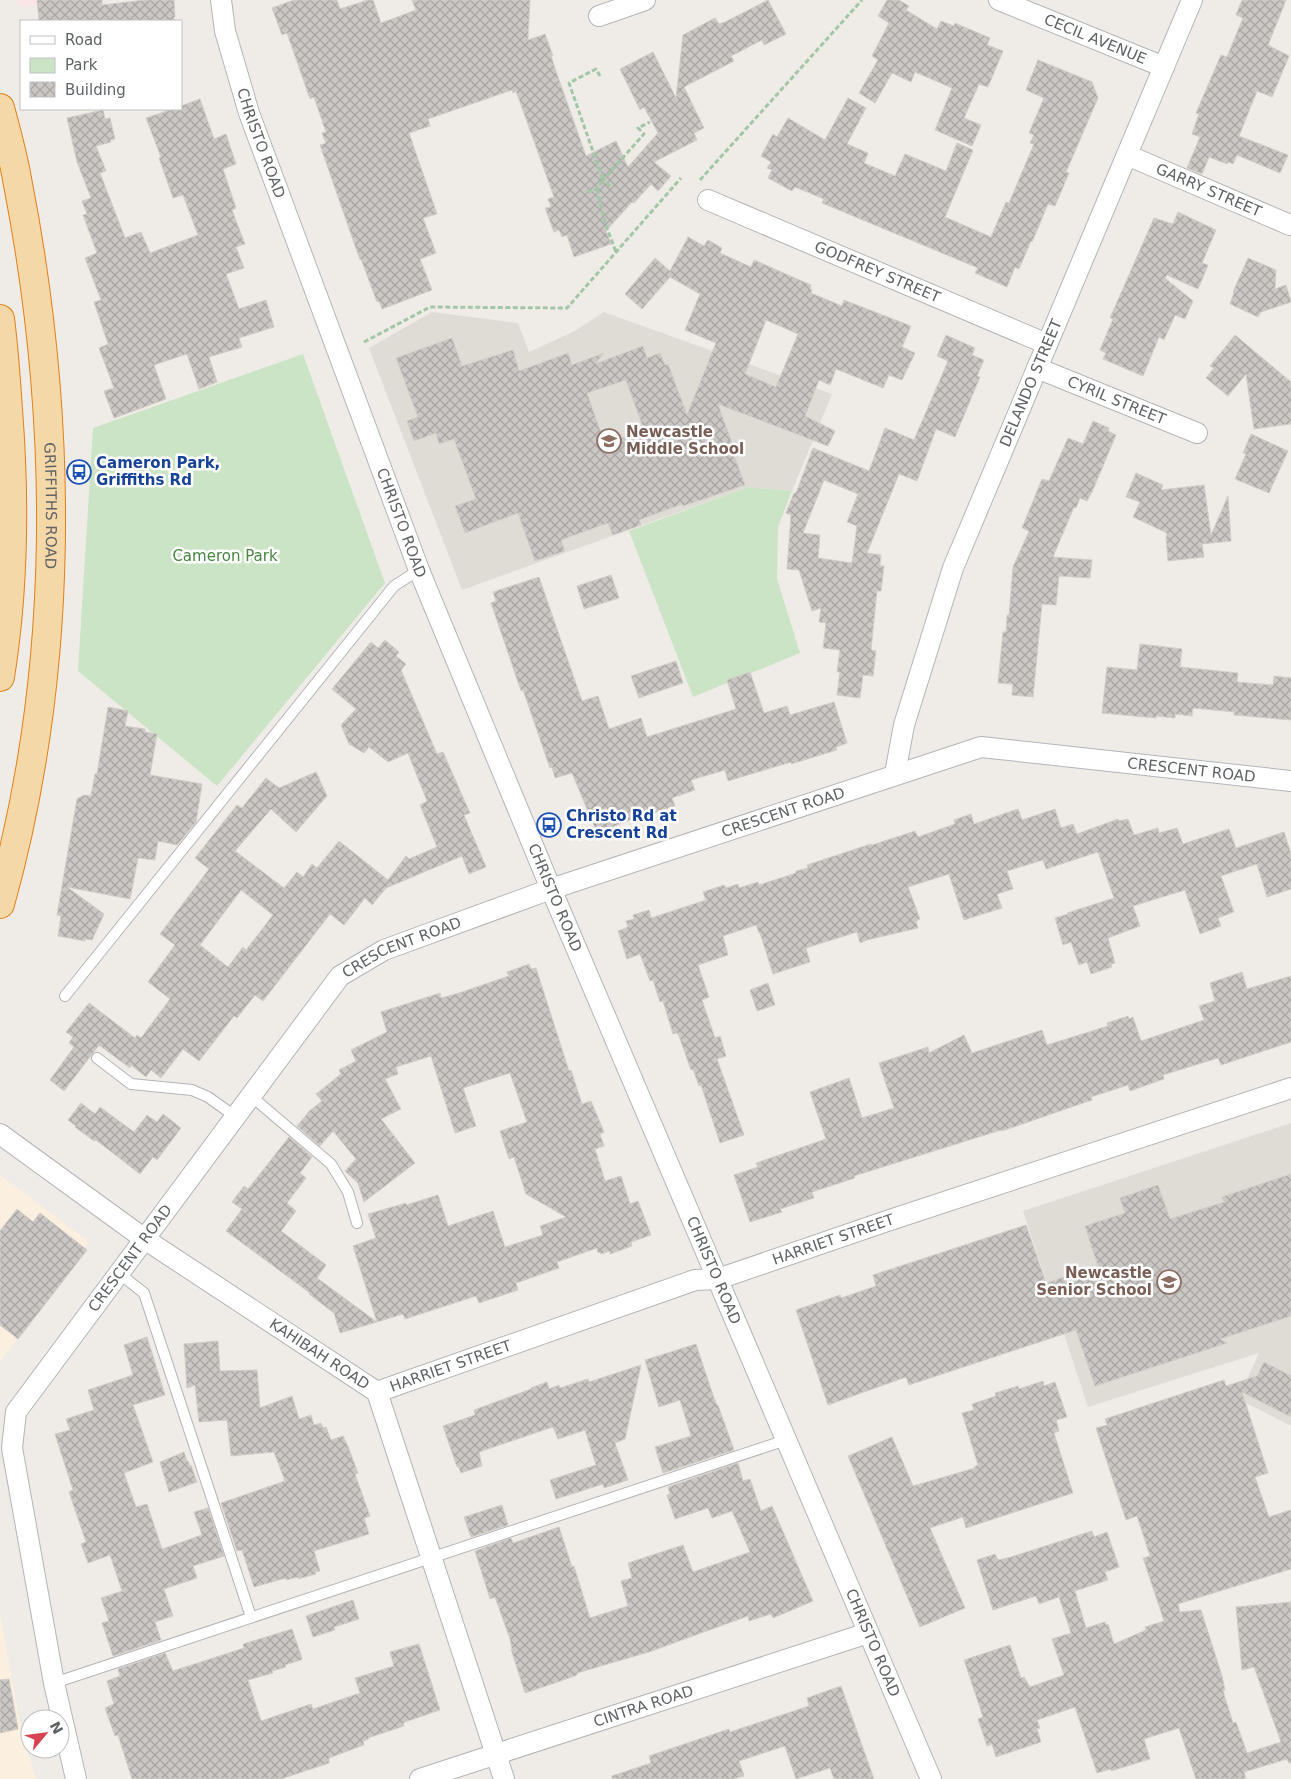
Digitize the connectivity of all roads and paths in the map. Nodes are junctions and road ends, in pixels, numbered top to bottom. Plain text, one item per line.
1 (221, 0) edge
2 (645, 0) edge
3 (862, 0) edge
4 (999, 0) edge
5 (1192, 0) edge
6 (599, 16) dead end
7 (1164, 67) junction
8 (601, 78) dead end
9 (0, 108) edge
10 (650, 122) dead end
11 (1127, 155) junction
12 (681, 178) dead end
13 (603, 180) junction
14 (699, 181) dead end
15 (610, 186) dead end
16 (597, 189) junction
17 (587, 192) dead end
18 (708, 200) dead end
19 (1290, 225) edge
20 (616, 252) junction
21 (0, 324) edge
22 (364, 342) dead end
23 (1047, 344) junction
24 (1037, 368) junction
25 (1196, 433) dead end
26 (6, 519) edge
27 (419, 570) junction
28 (0, 673) edge
29 (895, 774) junction
30 (1291, 781) edge
31 (551, 889) junction
32 (0, 904) edge
33 (65, 996) dead end
34 (97, 1058) dead end
35 (1291, 1088) edge
36 (252, 1096) junction
37 (236, 1117) junction
38 (0, 1134) edge
39 (357, 1224) dead end
40 (146, 1240) junction
41 (120, 1274) junction
42 (718, 1279) junction
43 (377, 1392) junction
44 (786, 1440) junction
45 (431, 1558) junction
46 (251, 1617) junction
47 (868, 1632) junction
48 (54, 1683) junction
49 (495, 1753) junction
50 (76, 1779) edge
51 (420, 1779) edge
52 (504, 1779) edge
53 (931, 1779) edge

1 - 27 street, CHRISTO ROAD
2 - 6 street
3 - 14 path
4 - 7 street, CECIL AVENUE
5 - 7 street, DELANDO STREET
7 - 11 street, DELANDO STREET
8 - 13 path
9 - 32 highway, GRIFFITHS ROAD
10 - 13 path
11 - 19 street, GARRY STREET
11 - 23 street, DELANDO STREET
12 - 20 path
13 - 15 path
13 - 16 path
16 - 17 path
16 - 20 path
18 - 23 street, GODFREY STREET
20 - 22 path
21 - 26 highway
23 - 24 street, DELANDO STREET
24 - 25 street, CYRIL STREET
24 - 29 street, DELANDO STREET
26 - 28 highway
27 - 31 street, CHRISTO ROAD
27 - 33 lane
29 - 30 street, CRESCENT ROAD
29 - 31 street, CRESCENT ROAD
31 - 36 street, CRESCENT ROAD
31 - 42 street, CHRISTO ROAD
34 - 37 lane
35 - 42 street, HARRIET STREET
36 - 37 street, CRESCENT ROAD
36 - 39 lane
37 - 40 street, CRESCENT ROAD
38 - 40 street, KAHIBAH ROAD
40 - 41 street, CRESCENT ROAD
40 - 43 street, KAHIBAH ROAD
41 - 46 lane
41 - 48 street, CRESCENT ROAD
42 - 43 street, HARRIET STREET
42 - 44 street, CHRISTO ROAD
43 - 45 street, KAHIBAH ROAD
44 - 45 lane
44 - 47 street, CHRISTO ROAD
45 - 46 lane
45 - 49 street, KAHIBAH ROAD
46 - 48 lane
47 - 49 street, CINTRA ROAD
47 - 53 street, CHRISTO ROAD
48 - 50 street, CRESCENT ROAD
49 - 51 street, CINTRA ROAD
49 - 52 street, KAHIBAH ROAD

